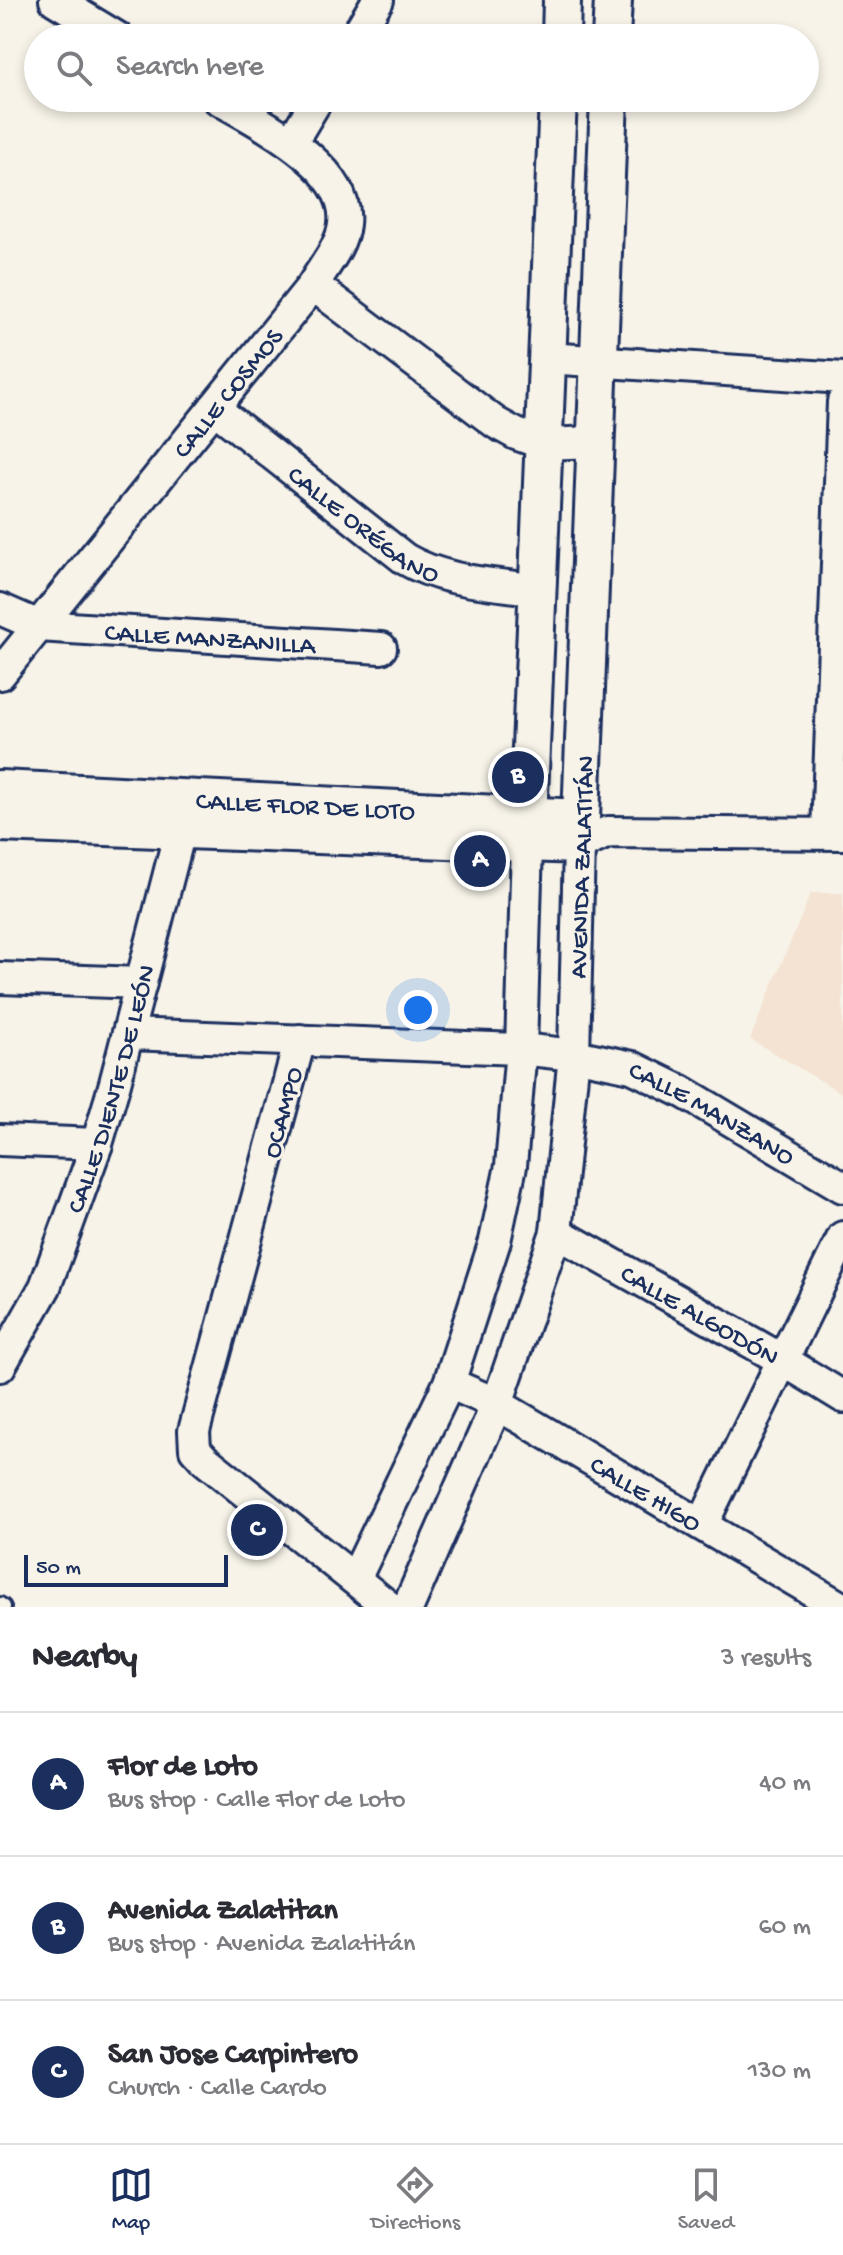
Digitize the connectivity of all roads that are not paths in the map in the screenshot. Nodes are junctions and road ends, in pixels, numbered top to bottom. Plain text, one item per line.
1 (55, 0) edge
2 (378, 0) edge
3 (562, 0) edge
4 (613, 0) edge
5 (95, 24) edge
6 (363, 24) edge
7 (561, 24) edge
8 (612, 24) edge
9 (240, 112) edge
10 (310, 112) edge
11 (557, 112) edge
12 (608, 112) edge
13 (289, 141) junction
14 (313, 285) junction
15 (547, 358) junction
16 (598, 361) junction
17 (843, 378) edge
18 (843, 402) edge
19 (214, 408) junction
20 (595, 442) junction
21 (544, 444) junction
22 (537, 590) junction
23 (0, 609) edge
24 (39, 626) junction
25 (381, 648) dead end
26 (0, 674) edge
27 (0, 789) edge
28 (184, 814) junction
29 (0, 823) edge
30 (527, 829) junction
31 (589, 832) junction
32 (835, 833) edge
33 (0, 978) edge
34 (141, 983) junction
35 (128, 1034) junction
36 (300, 1040) junction
37 (521, 1049) junction
38 (574, 1055) junction
39 (0, 1140) edge
40 (97, 1144) junction
41 (843, 1187) edge
42 (556, 1232) junction
43 (843, 1237) edge
44 (781, 1359) junction
45 (0, 1366) edge
46 (449, 1383) junction
47 (843, 1397) edge
48 (497, 1404) junction
49 (702, 1525) junction
50 (355, 1579) junction
51 (389, 1607) edge
52 (408, 1607) edge
53 (840, 1607) edge

1 - 5 street
2 - 6 street
3 - 7 street
4 - 8 street
9 - 13 street, CALLE COSMOS
10 - 13 street
11 - 15 street, AVENIDA ZALATITÁN
12 - 16 street, AVENIDA ZALATITÁN
13 - 14 street, CALLE COSMOS
14 - 19 street, CALLE COSMOS
14 - 21 street
15 - 16 street
15 - 21 street, AVENIDA ZALATITÁN
16 - 17 street
16 - 20 street, AVENIDA ZALATITÁN
18 - 32 street
19 - 22 street, CALLE ORÉGANO
19 - 24 street, CALLE COSMOS
20 - 21 street
20 - 31 street, AVENIDA ZALATITÁN
21 - 22 street, AVENIDA ZALATITÁN
22 - 30 street, AVENIDA ZALATITÁN
23 - 24 street, CALLE MANZANILLA
24 - 25 street, CALLE MANZANILLA
24 - 26 street, CALLE COSMOS
27 - 28 street, CALLE FLOR DE LOTO
28 - 29 street, CALLE FLOR DE LOTO
28 - 30 street, CALLE FLOR DE LOTO
28 - 34 street, CALLE DIENTE DE LEÓN
30 - 31 street, CALLE FLOR DE LOTO
30 - 37 street, AVENIDA ZALATITÁN
31 - 32 street, CALLE FLOR DE LOTO
31 - 38 street, AVENIDA ZALATITÁN
33 - 34 street
34 - 35 street, CALLE DIENTE DE LEÓN
35 - 36 street
35 - 40 street, CALLE DIENTE DE LEÓN
36 - 37 street, OCAMPO
36 - 50 street, OCAMPO
37 - 38 street, OCAMPO
37 - 46 street, AVENIDA ZALATITÁN
38 - 41 street, CALLE MANZANO
38 - 42 street, AVENIDA ZALATITÁN
39 - 40 street
40 - 45 street, CALLE DIENTE DE LEÓN
42 - 44 street, CALLE ALGODÓN
42 - 48 street, AVENIDA ZALATITÁN
43 - 44 street
44 - 47 street, CALLE ALGODÓN
44 - 49 street
46 - 48 street, CALLE HIGO
46 - 50 street, AVENIDA ZALATITÁN
48 - 49 street, CALLE HIGO
48 - 52 street, AVENIDA ZALATITÁN
49 - 53 street, CALLE HIGO
50 - 51 street

